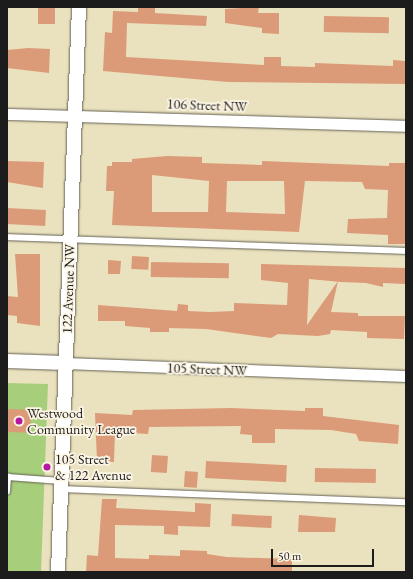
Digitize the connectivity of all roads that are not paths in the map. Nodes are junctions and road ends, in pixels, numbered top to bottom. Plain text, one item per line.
1 (79, 7) edge
2 (7, 114) edge
3 (75, 116) junction
4 (406, 126) edge
5 (7, 237) edge
6 (70, 239) junction
7 (406, 251) edge
8 (7, 361) edge
9 (65, 363) junction
10 (406, 376) edge
11 (61, 485) junction
12 (7, 492) edge
13 (406, 502) edge
14 (58, 572) edge

1 - 3 street, 122 Avenue NW
2 - 3 street, 106 Street NW
3 - 4 street, 106 Street NW
3 - 6 street, 122 Avenue NW
5 - 6 lane
6 - 7 lane
6 - 9 street, 122 Avenue NW
8 - 9 street, 105 Street NW
9 - 10 street, 105 Street NW
9 - 11 street, 122 Avenue NW
11 - 12 lane
11 - 13 lane
11 - 14 street, 122 Avenue NW

